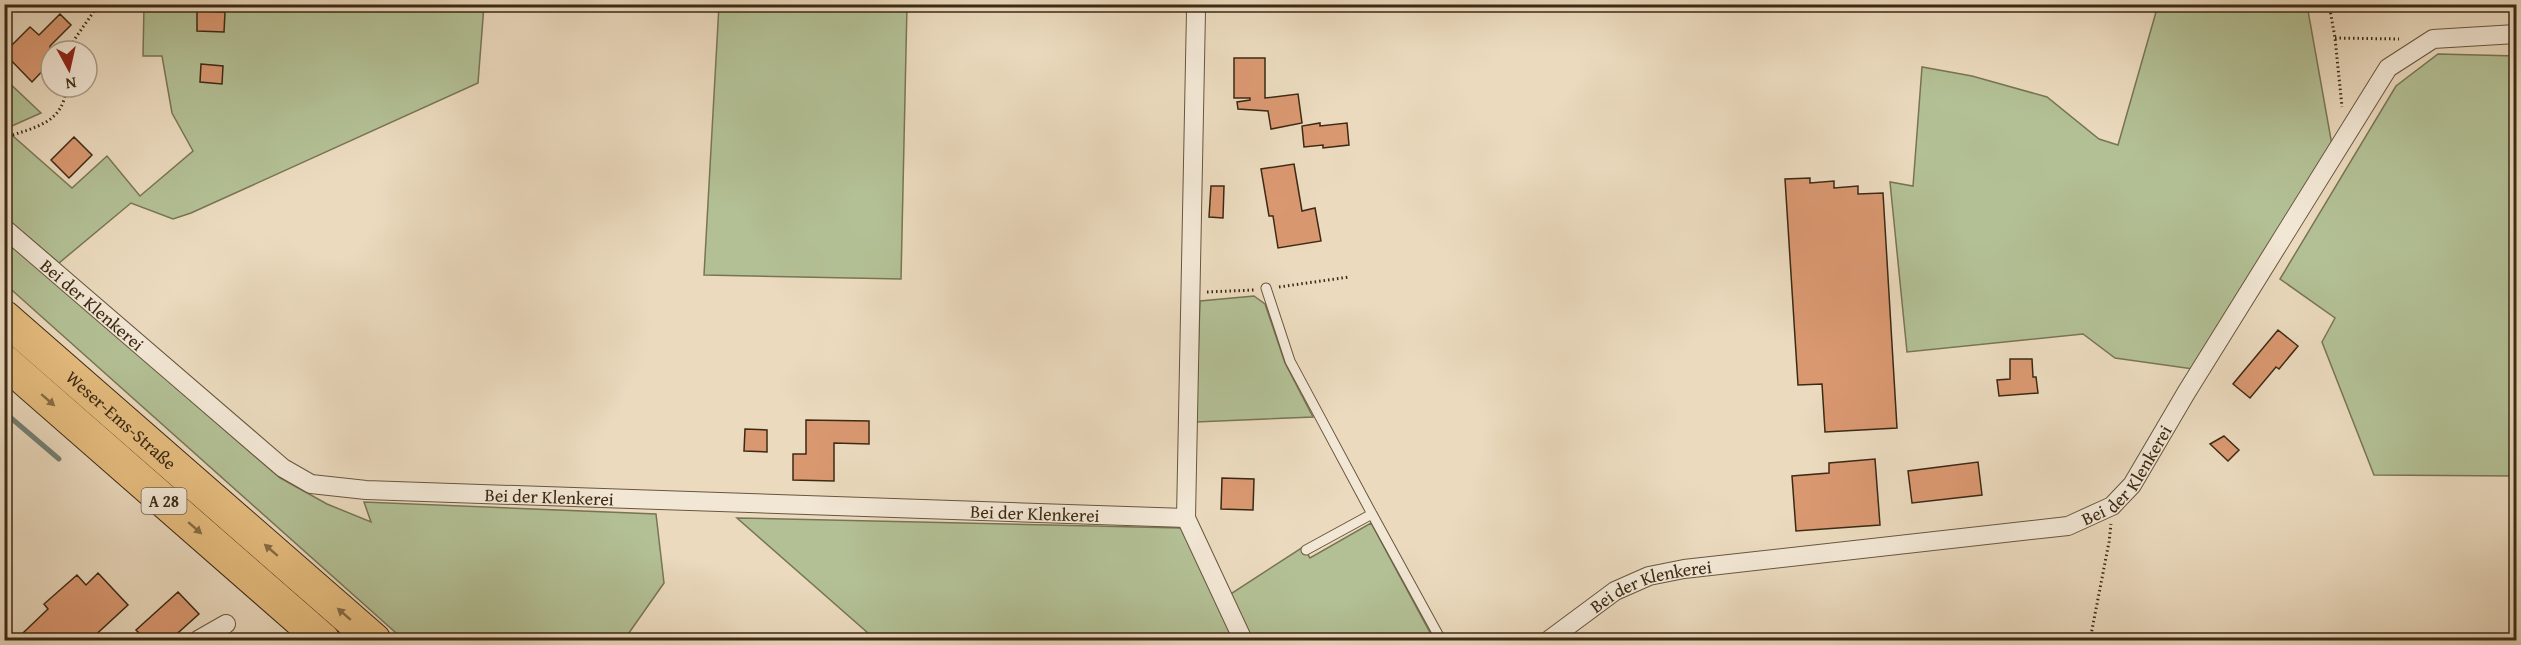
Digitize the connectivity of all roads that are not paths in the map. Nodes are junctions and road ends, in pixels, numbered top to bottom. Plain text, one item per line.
1 (1196, 11) dead end
2 (2517, 34) edge
3 (4, 228) edge
4 (1266, 288) dead end
5 (4, 316) edge
6 (4, 361) edge
7 (1372, 514) junction
8 (1186, 518) junction
9 (1306, 550) dead end
10 (226, 624) dead end
11 (198, 640) edge
12 (323, 640) edge
13 (374, 640) edge
14 (1242, 640) edge
15 (1441, 640) edge
16 (1549, 640) edge

1 - 8 street
2 - 16 street, Bei der Klenkerei
3 - 8 street, Bei der Klenkerei
4 - 7 lane
13 -> 5 highway, Weser-Ems-Straße / A 28
6 -> 12 highway, Weser-Ems-Straße / A 28
7 - 9 lane
7 - 15 lane
8 - 14 street
10 - 11 street

